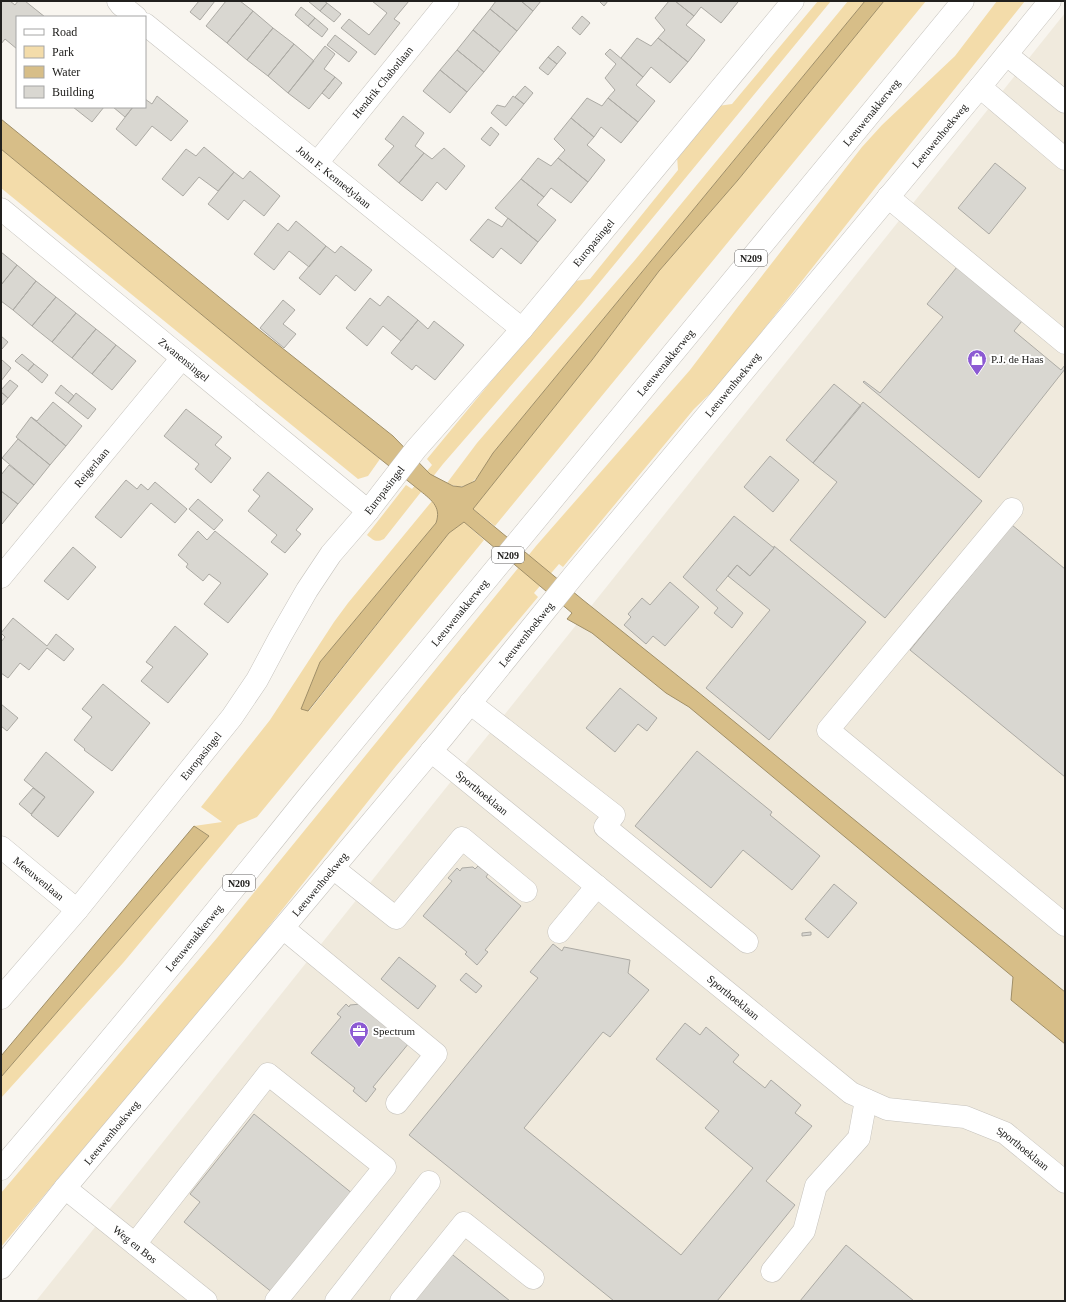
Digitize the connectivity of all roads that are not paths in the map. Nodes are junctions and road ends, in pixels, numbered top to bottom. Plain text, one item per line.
1 (118, 1) edge
2 (448, 1) edge
3 (793, 1) edge
4 (962, 1) edge
5 (1050, 1) edge
6 (135, 16) edge
7 (146, 25) edge
8 (1007, 55) junction
9 (980, 87) junction
10 (1065, 102) edge
11 (1065, 159) edge
12 (317, 163) junction
13 (888, 197) junction
14 (1, 209) edge
15 (522, 329) junction
16 (1065, 343) edge
17 (182, 358) junction
18 (1012, 509) dead end
19 (368, 511) junction
20 (1, 577) edge
21 (470, 703) junction
22 (431, 751) junction
23 (1, 848) edge
24 (333, 868) junction
25 (597, 886) junction
26 (526, 891) dead end
27 (77, 910) junction
28 (1065, 925) edge
29 (283, 928) junction
30 (559, 932) dead end
31 (747, 942) dead end
32 (1, 998) edge
33 (866, 1100) junction
34 (397, 1103) dead end
35 (1, 1169) edge
36 (429, 1182) dead end
37 (1065, 1182) edge
38 (65, 1188) junction
39 (134, 1244) junction
40 (1, 1268) edge
41 (772, 1271) dead end
42 (534, 1278) dead end
43 (206, 1301) edge
44 (276, 1301) edge
45 (336, 1301) edge
46 (401, 1301) edge

1 - 6 street
2 - 12 street, Hendrik Chabotlaan
3 - 15 street, Europasingel
4 - 35 street, Leeuwenakkerweg / N209
5 - 8 street, Leeuwenhoekweg
7 - 12 street, John F. Kennedylaan
8 - 9 street, Leeuwenhoekweg
8 - 10 street
9 - 11 street
9 - 13 street, Leeuwenhoekweg
12 - 15 street, John F. Kennedylaan
13 - 16 street
13 - 21 street, Leeuwenhoekweg
14 - 17 street, Zwanensingel
15 - 19 street, Europasingel
17 - 19 street, Zwanensingel
17 - 20 street, Reigerlaan
18 - 28 street
19 - 27 street, Europasingel
21 - 22 street, Leeuwenhoekweg
21 - 31 street
22 - 24 street, Leeuwenhoekweg
22 - 25 street, Sporthoeklaan
23 - 27 street, Meeuwenlaan
24 - 26 street
24 - 29 street, Leeuwenhoekweg
25 - 30 street
25 - 33 street, Sporthoeklaan
27 - 32 street, Europasingel
29 - 34 street
29 - 38 street, Leeuwenhoekweg
33 - 37 street, Sporthoeklaan
33 - 41 street
36 - 45 street
38 - 39 street, Weg en Bos
38 - 40 street, Leeuwenhoekweg
39 - 43 street, Weg en Bos
39 - 44 street
42 - 46 street

